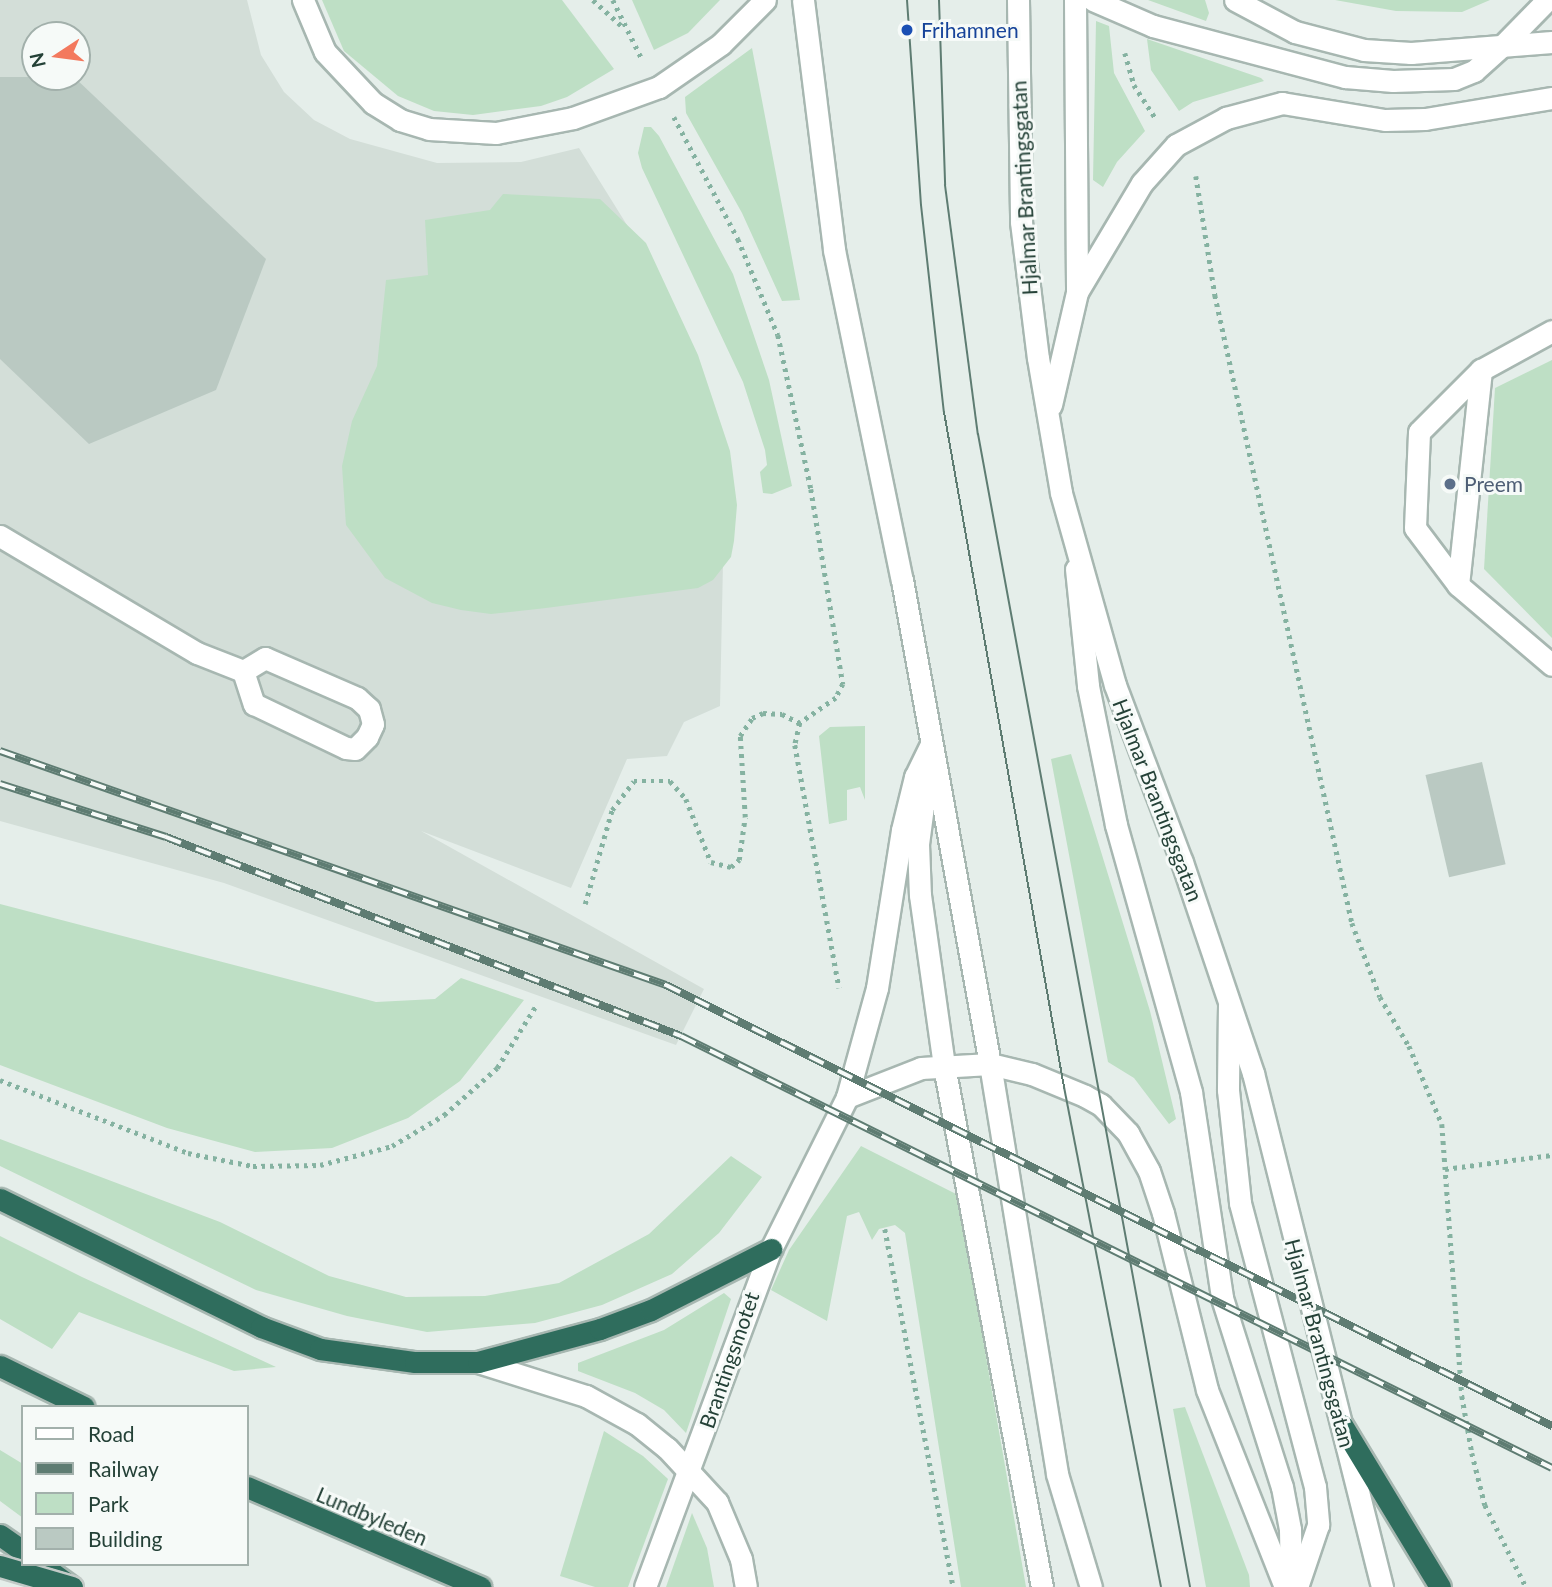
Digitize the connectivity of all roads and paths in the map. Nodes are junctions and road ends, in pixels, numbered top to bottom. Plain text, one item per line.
1 (303, 0) edge
2 (593, 0) edge
3 (613, 0) edge
4 (765, 0) edge
5 (803, 0) edge
6 (1018, 0) edge
7 (1075, 0) edge
8 (1093, 0) edge
9 (1235, 0) edge
10 (1547, 0) edge
11 (1125, 16) junction
12 (622, 26) junction
13 (1552, 42) edge
14 (1503, 45) junction
15 (645, 65) dead end
16 (1552, 98) edge
17 (674, 117) dead end
18 (1176, 145) junction
19 (1077, 292) junction
20 (1552, 331) edge
21 (1481, 370) junction
22 (1049, 421) junction
23 (0, 536) edge
24 (1074, 543) junction
25 (1458, 585) junction
26 (1552, 665) edge
27 (243, 671) junction
28 (800, 723) junction
29 (931, 744) junction
30 (585, 904) dead end
31 (1229, 995) junction
32 (841, 999) dead end
33 (537, 1004) dead end
34 (990, 1064) junction
35 (944, 1066) junction
36 (0, 1080) edge
37 (847, 1097) junction
38 (1552, 1156) edge
39 (1445, 1169) junction
40 (0, 1199) edge
41 (885, 1229) dead end
42 (771, 1249) junction
43 (478, 1362) junction
44 (0, 1366) edge
45 (80, 1405) edge
46 (1342, 1425) junction
47 (690, 1472) junction
48 (248, 1486) edge
49 (0, 1535) edge
50 (21, 1550) edge
51 (0, 1566) edge
52 (43, 1566) edge
53 (72, 1587) edge
54 (480, 1587) edge
55 (645, 1587) edge
56 (746, 1587) edge
57 (953, 1587) edge
58 (1042, 1587) edge
59 (1091, 1587) edge
60 (1285, 1587) edge
61 (1291, 1587) edge
62 (1297, 1587) edge
63 (1382, 1587) edge
64 (1440, 1587) edge
65 (1526, 1587) edge

1 - 4 main road
2 - 12 path
3 - 12 path
5 - 29 main road
6 - 22 main road, Hjalmar Brantingsgatan
7 - 19 main road
8 - 11 main road
9 - 14 main road
10 - 14 main road
11 - 14 main road
11 - 18 path
12 - 15 path
13 - 14 main road
16 - 18 main road
17 - 28 path
18 - 19 main road
18 - 39 path
19 - 22 main road
20 - 21 main road
21 - 25 main road
21 - 25 main road
22 - 24 main road, Hjalmar Brantingsgatan
23 - 27 main road
24 - 31 main road, Hjalmar Brantingsgatan
24 - 61 main road
25 - 26 main road
27 - 27 main road
28 - 30 path
28 - 32 path
29 - 34 main road
29 - 35 main road
29 - 37 main road
31 - 46 main road, Hjalmar Brantingsgatan
31 - 62 main road
33 - 36 path
34 - 35 main road
34 - 59 main road
34 - 60 main road
35 - 37 main road
35 - 58 main road
37 - 42 main road
38 - 39 path
39 - 65 path
40 - 43 highway
41 - 57 path
42 - 43 highway
42 - 47 main road, Brantingsmotet
43 - 47 main road
44 - 45 highway
46 - 63 main road, Hjalmar Brantingsgatan
46 - 64 highway
47 - 55 main road, Brantingsmotet
47 - 56 main road
48 - 54 highway, Lundbyleden
49 - 50 highway
51 - 53 highway, bridge
52 - 53 highway

